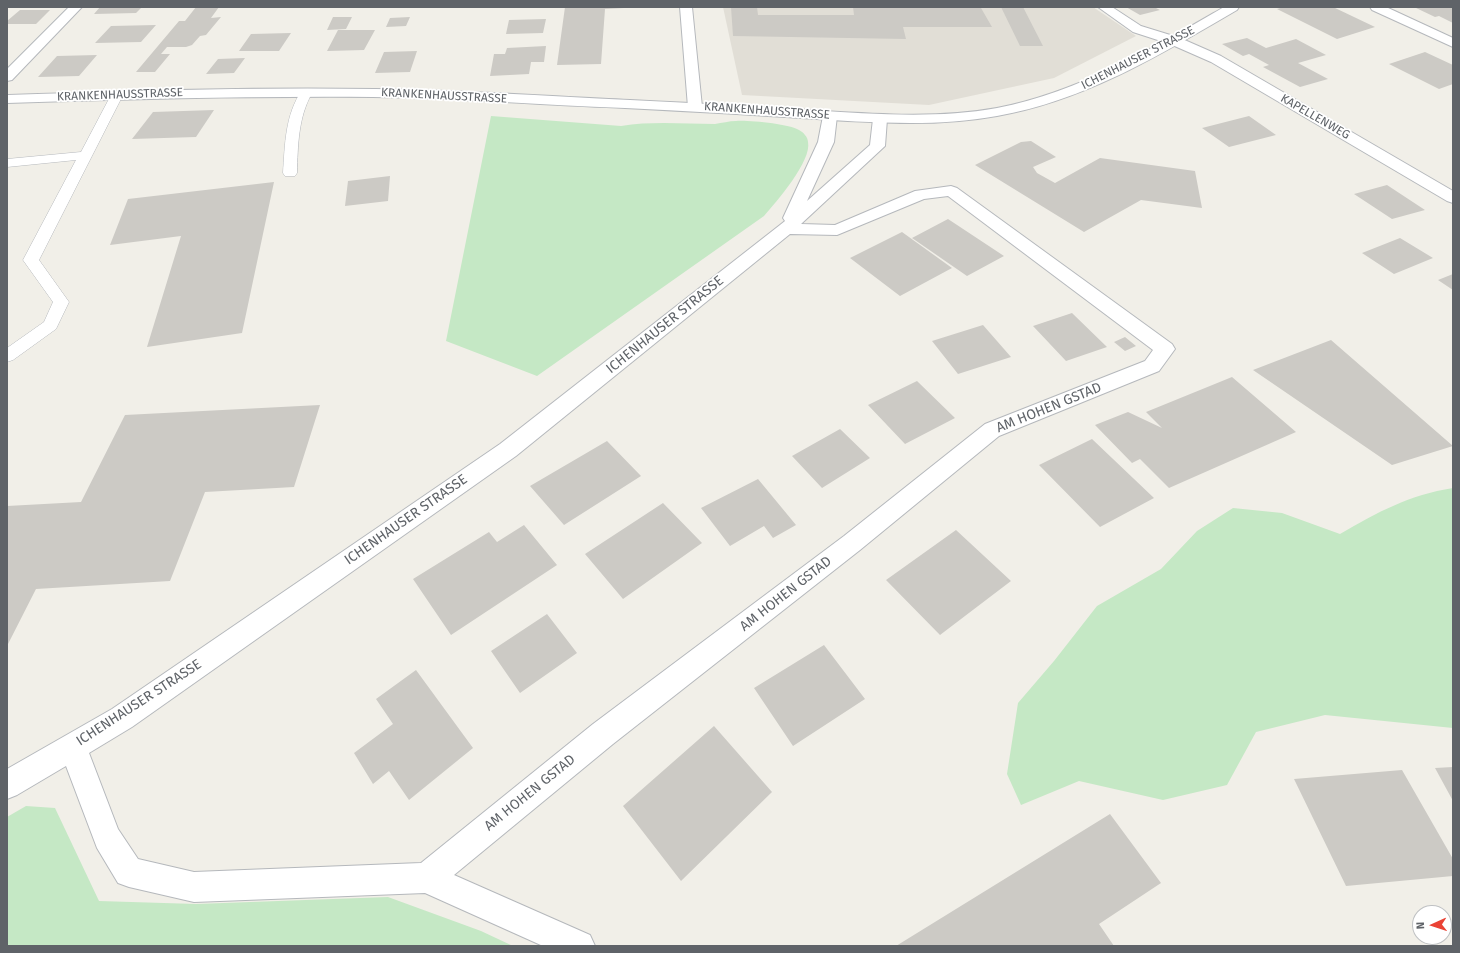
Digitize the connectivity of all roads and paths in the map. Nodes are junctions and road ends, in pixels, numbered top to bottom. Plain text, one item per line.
1 (76, 7) edge
2 (686, 7) edge
3 (1104, 7) edge
4 (1233, 7) edge
5 (1376, 7) edge
6 (1175, 41) junction
7 (1453, 42) edge
8 (7, 77) edge
9 (306, 93) junction
10 (117, 95) junction
11 (7, 99) edge
12 (696, 107) junction
13 (830, 116) junction
14 (880, 119) junction
15 (86, 155) junction
16 (7, 163) edge
17 (290, 173) dead end
18 (1453, 198) edge
19 (786, 228) junction
20 (7, 356) edge
21 (73, 747) junction
22 (7, 785) edge
23 (426, 878) junction
24 (579, 946) edge

1 - 8 street
2 - 12 street
3 - 6 street, KAPELLENWEG
4 - 6 street, ICHENHAUSER STRASSE
5 - 7 street
6 - 14 street, ICHENHAUSER STRASSE
6 - 18 street, KAPELLENWEG
9 - 10 street, KRANKENHAUSSTRASSE
9 - 12 street, KRANKENHAUSSTRASSE
9 - 17 lane
10 - 11 street, KRANKENHAUSSTRASSE
10 - 15 lane
12 - 13 street, KRANKENHAUSSTRASSE
13 - 14 street, KRANKENHAUSSTRASSE
13 - 19 street, ICHENHAUSER STRASSE
14 - 19 street, ICHENHAUSER STRASSE
15 - 16 lane
15 - 20 lane
19 - 21 street, ICHENHAUSER STRASSE
19 - 23 street, AM HOHEN GSTAD
21 - 22 street, ICHENHAUSER STRASSE
21 - 23 street
23 - 24 street

